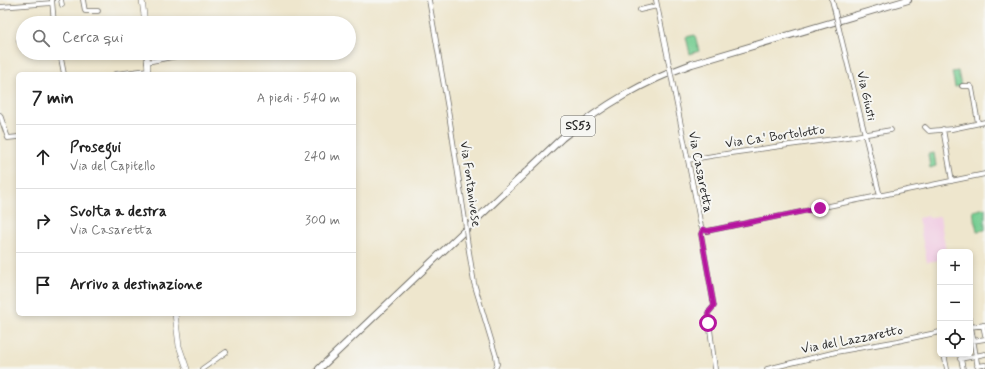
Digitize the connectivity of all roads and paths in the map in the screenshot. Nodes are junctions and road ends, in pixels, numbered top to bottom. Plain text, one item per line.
1 (61, 0) edge
2 (83, 0) edge
3 (142, 0) edge
4 (429, 0) edge
5 (656, 0) edge
6 (832, 0) edge
7 (908, 0) edge
8 (52, 2) edge
9 (62, 5) dead end
10 (657, 6) junction
11 (0, 7) edge
12 (640, 10) dead end
13 (98, 11) dead end
14 (53, 16) edge
15 (144, 16) edge
16 (61, 60) edge
17 (157, 60) edge
18 (147, 62) joint
19 (64, 72) edge
20 (148, 72) edge
21 (962, 86) dead end
22 (0, 115) edge
23 (985, 122) edge
24 (978, 123) junction
25 (925, 127) dead end
26 (943, 129) junction
27 (891, 130) dead end
28 (865, 134) junction
29 (16, 137) edge
30 (688, 160) junction
31 (985, 174) edge
32 (952, 180) junction
33 (880, 196) junction
34 (703, 229) junction
35 (175, 316) edge
36 (984, 325) edge
37 (973, 327) edge
38 (937, 334) edge
39 (985, 335) edge
40 (985, 339) edge
41 (973, 341) joint
42 (226, 352) dead end
43 (985, 354) edge
44 (976, 356) junction
45 (945, 357) edge
46 (960, 357) edge
47 (985, 365) edge
48 (977, 368) edge
49 (187, 369) edge
50 (202, 369) edge
51 (319, 369) edge
52 (495, 369) edge
53 (715, 369) edge
54 (767, 369) edge
55 (947, 369) edge
56 (963, 369) edge

1 - 9 street
2 - 13 street
3 - 15 main road
4 - 52 street, Via Fontanivese, bridge
5 - 10 street, Via Casaretta
6 - 28 street, Via Giusti, bridge
7 - 51 highway, SS53
8 - 11 street
8 - 14 street
10 - 12 street
10 - 30 street, Via Casaretta, bridge
16 - 19 street
17 - 18 street
18 - 20 main road
21 - 24 street
22 - 29 street
23 - 24 street
24 - 26 street
25 - 26 street
26 - 32 street
27 - 28 street, Via Ca' Bortolotto
28 - 30 street, Via Ca' Bortolotto
28 - 33 street, Via Giusti
30 - 34 street, Via Casaretta
31 - 32 street, Via Casaretta
32 - 33 street, Via Casaretta
33 - 34 street, Via Casaretta
34 - 53 street
35 - 49 main road
36 - 37 street
36 - 39 street
38 - 54 street, Via del Lazzaretto
40 - 41 street
41 - 44 street
42 - 50 street
43 - 44 street
44 - 48 street
45 - 55 street
46 - 56 street
47 - 48 street

